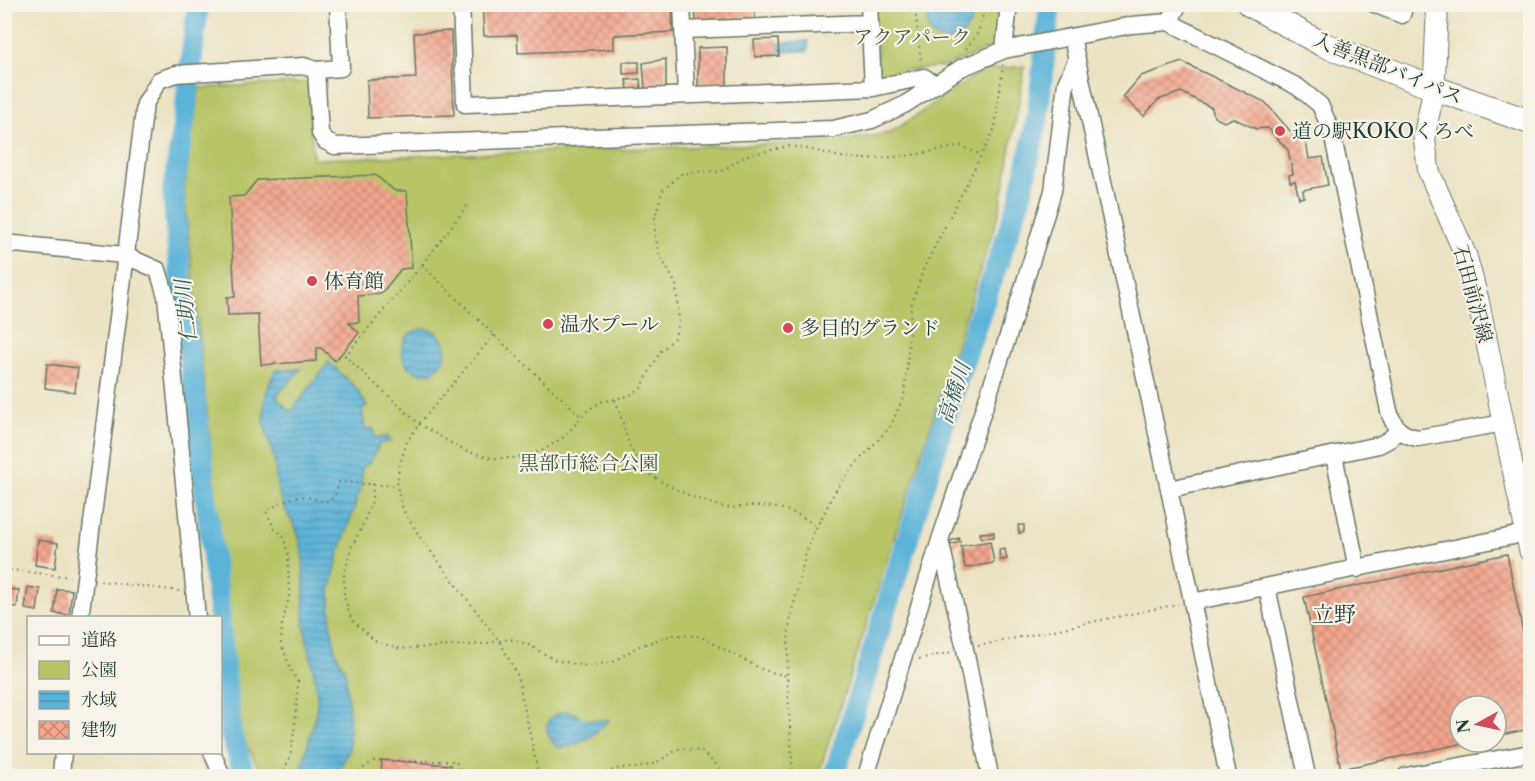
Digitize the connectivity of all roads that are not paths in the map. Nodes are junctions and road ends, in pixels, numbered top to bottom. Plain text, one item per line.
1 (338, 4) edge
2 (461, 4) edge
3 (682, 4) edge
4 (868, 4) edge
5 (1009, 4) edge
6 (1179, 4) edge
7 (1248, 4) edge
8 (1374, 4) edge
9 (1405, 4) edge
10 (1434, 4) edge
11 (1169, 22) junction
12 (869, 23) junction
13 (683, 30) junction
14 (1072, 37) junction
15 (1010, 49) junction
16 (1077, 59) junction
17 (316, 70) junction
18 (936, 84) junction
19 (873, 88) junction
20 (1434, 88) junction
21 (686, 95) junction
22 (1530, 122) edge
23 (4, 243) edge
24 (124, 255) junction
25 (1504, 423) junction
26 (1398, 430) junction
27 (1334, 455) junction
28 (1169, 489) junction
29 (1528, 529) edge
30 (940, 540) junction
31 (1530, 551) edge
32 (1357, 569) junction
33 (1268, 587) junction
34 (1192, 602) junction
35 (80, 616) edge
36 (198, 616) edge
37 (1530, 753) edge
38 (63, 754) edge
39 (212, 754) edge
40 (1458, 771) edge
41 (61, 777) edge
42 (222, 777) edge
43 (866, 777) edge
44 (990, 777) edge
45 (1228, 777) edge
46 (1307, 777) edge
47 (1406, 777) edge

1 - 17 street
2 - 21 street
3 - 13 street
4 - 12 street
5 - 15 street
6 - 11 street
7 - 20 highway, 入善黒部バイパス
8 - 9 street
10 - 20 main road, 石田前沢線
11 - 14 street
11 - 26 street
12 - 13 street
12 - 19 street
13 - 21 street
14 - 15 street
14 - 16 street
15 - 18 street
16 - 28 street
16 - 30 street
17 - 18 street
17 - 24 street
18 - 19 street
19 - 21 street
20 - 22 highway, 入善黒部バイパス
20 - 25 main road, 石田前沢線
23 - 24 street
24 - 35 street
24 - 36 street
25 - 26 street
25 - 29 main road, 石田前沢線
26 - 27 street
27 - 28 street
27 - 32 street
28 - 34 street
29 - 31 main road, 石田前沢線
29 - 32 street
30 - 43 street
30 - 44 street
32 - 33 street
33 - 34 street
33 - 46 street
34 - 45 street
37 - 40 street
38 - 41 street
39 - 42 street
40 - 47 street

